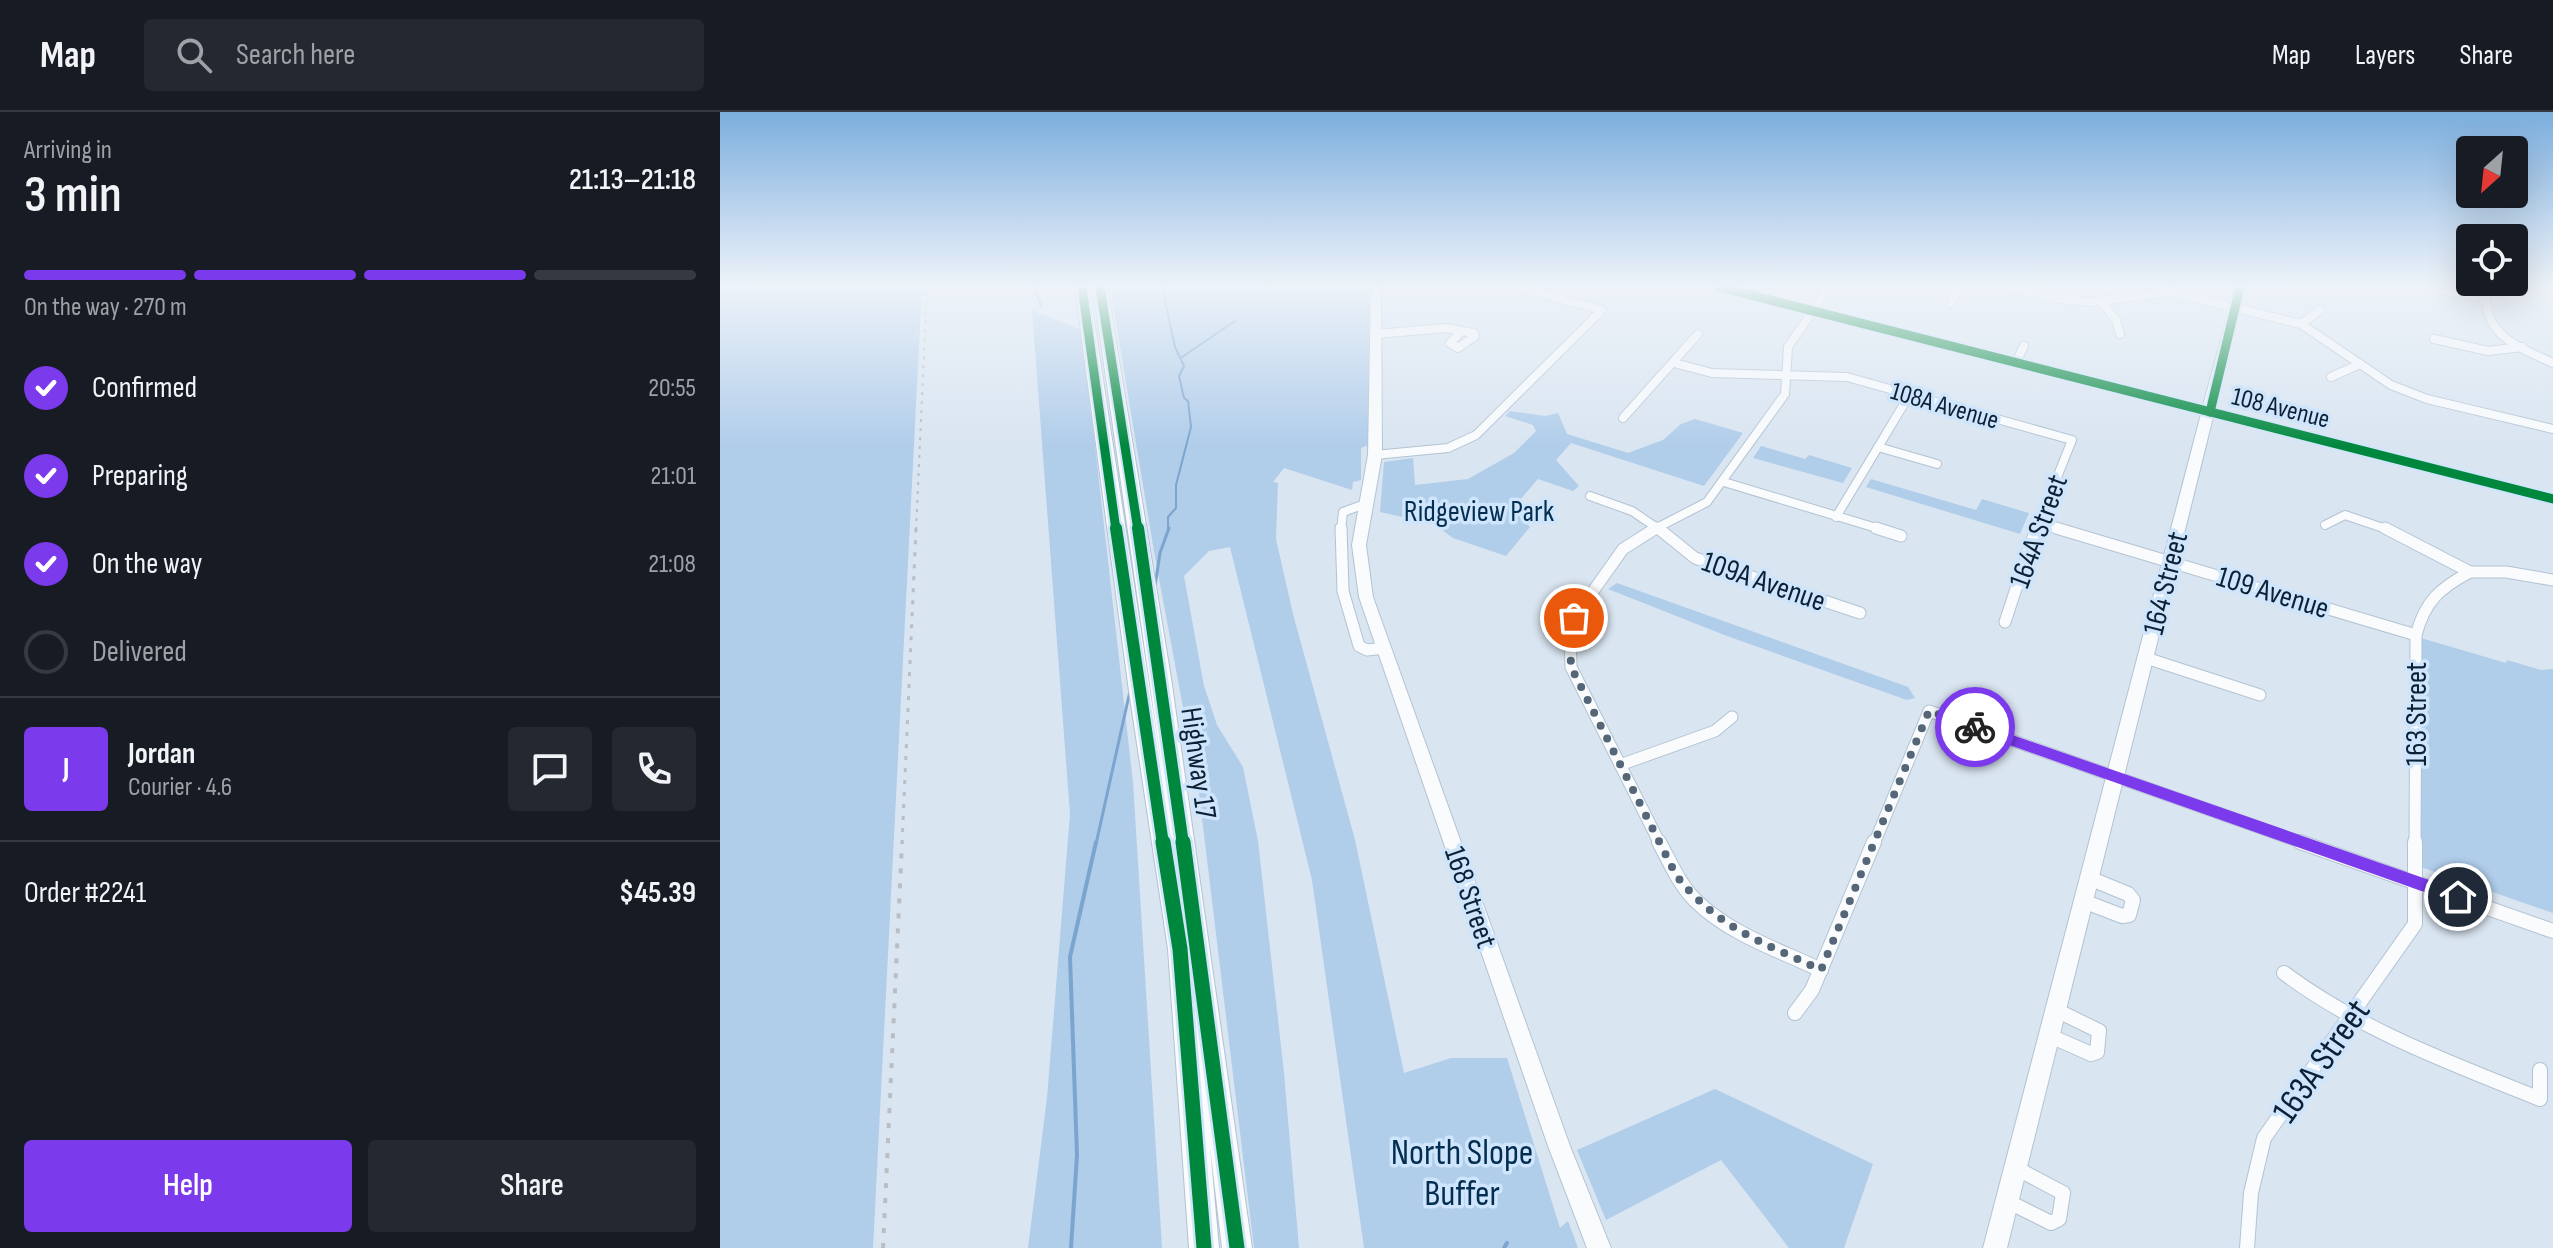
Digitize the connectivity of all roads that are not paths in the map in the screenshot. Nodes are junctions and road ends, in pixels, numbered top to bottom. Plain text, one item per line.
1 (1101, 340) edge
2 (1101, 340) edge
3 (1376, 340) edge
4 (1572, 340) edge
5 (1693, 340) edge
6 (1793, 340) edge
7 (1928, 340) edge
8 (2227, 340) edge
9 (2325, 340) edge
10 (2438, 340) edge
11 (2513, 340) edge
12 (2024, 346) dead end
13 (2522, 347) junction
14 (2016, 362) junction
15 (1674, 363) junction
16 (2553, 363) edge
17 (2360, 364) junction
18 (1789, 375) junction
19 (2331, 377) dead end
20 (1910, 394) junction
21 (2210, 412) junction
22 (1623, 418) dead end
23 (2553, 429) edge
24 (2072, 440) joint
25 (1878, 447) junction
26 (1375, 455) junction
27 (1937, 464) dead end
28 (1724, 482) junction
29 (1590, 496) dead end
30 (2553, 499) edge
31 (1836, 517) junction
32 (2038, 523) junction
33 (2325, 525) dead end
34 (1658, 527) junction
35 (1901, 536) dead end
36 (2171, 561) junction
37 (2470, 572) junction
38 (2553, 580) edge
39 (1860, 613) dead end
40 (2005, 622) dead end
41 (2416, 635) junction
42 (2146, 658) junction
43 (1150, 684) junction
44 (2260, 695) dead end
45 (1732, 717) dead end
46 (1620, 765) junction
47 (2117, 776) junction
48 (2089, 878) junction
49 (2416, 882) junction
50 (2083, 901) junction
51 (2553, 931) edge
52 (1821, 970) junction
53 (2284, 973) dead end
54 (2054, 1009) junction
55 (1795, 1013) dead end
56 (2350, 1018) junction
57 (2048, 1035) junction
58 (2540, 1070) dead end
59 (2014, 1167) junction
60 (2006, 1200) junction
61 (1204, 1248) edge
62 (1237, 1248) edge
63 (1599, 1248) edge
64 (1995, 1248) edge
65 (2247, 1248) edge

1 - 43 highway, Highway 17
2 - 43 highway, Highway 17
3 - 26 street, 168 Street
4 - 26 street
5 - 15 street
6 - 18 street
7 - 14 street, 108 Avenue
8 - 21 street, 164 Street
9 - 17 street
10 - 13 street
11 - 13 street
12 - 14 street
13 - 16 street
14 - 21 street, 108 Avenue
15 - 18 street, 108A Avenue
15 - 22 street
17 - 19 street
17 - 23 street
18 - 20 street, 108A Avenue
18 - 28 street
20 - 24 street, 108A Avenue
20 - 25 street
21 - 30 street, 108 Avenue
21 - 36 street, 164 Street
24 - 32 street, 164A Street
25 - 27 street
25 - 31 street
26 - 63 street, 168 Street
28 - 31 street
28 - 34 street
29 - 34 street, 109A Avenue
31 - 35 street
32 - 36 street, 109 Avenue
32 - 40 street, 164A Street
33 - 37 street
34 - 39 street, 109A Avenue
34 - 46 street
36 - 41 street, 109 Avenue
36 - 42 street, 164 Street
37 - 38 street
37 - 41 street, 163 Street
41 - 49 street, 163 Street
42 - 44 street
42 - 47 street, 164 Street
43 - 61 highway, Highway 17
43 - 62 highway, Highway 17
45 - 46 street
46 - 52 street
47 - 48 street, 164 Street
47 - 49 street
47 - 52 street
48 - 50 street, 164 Street
48 - 50 street
49 - 51 street
49 - 56 street, 163A Street
50 - 54 street, 164 Street
52 - 55 street
53 - 56 street
54 - 57 street, 164 Street
54 - 57 street
56 - 58 street
56 - 65 street, 163A Street
57 - 59 street, 164 Street
59 - 60 street, 164 Street
59 - 60 street
60 - 64 street, 164 Street

